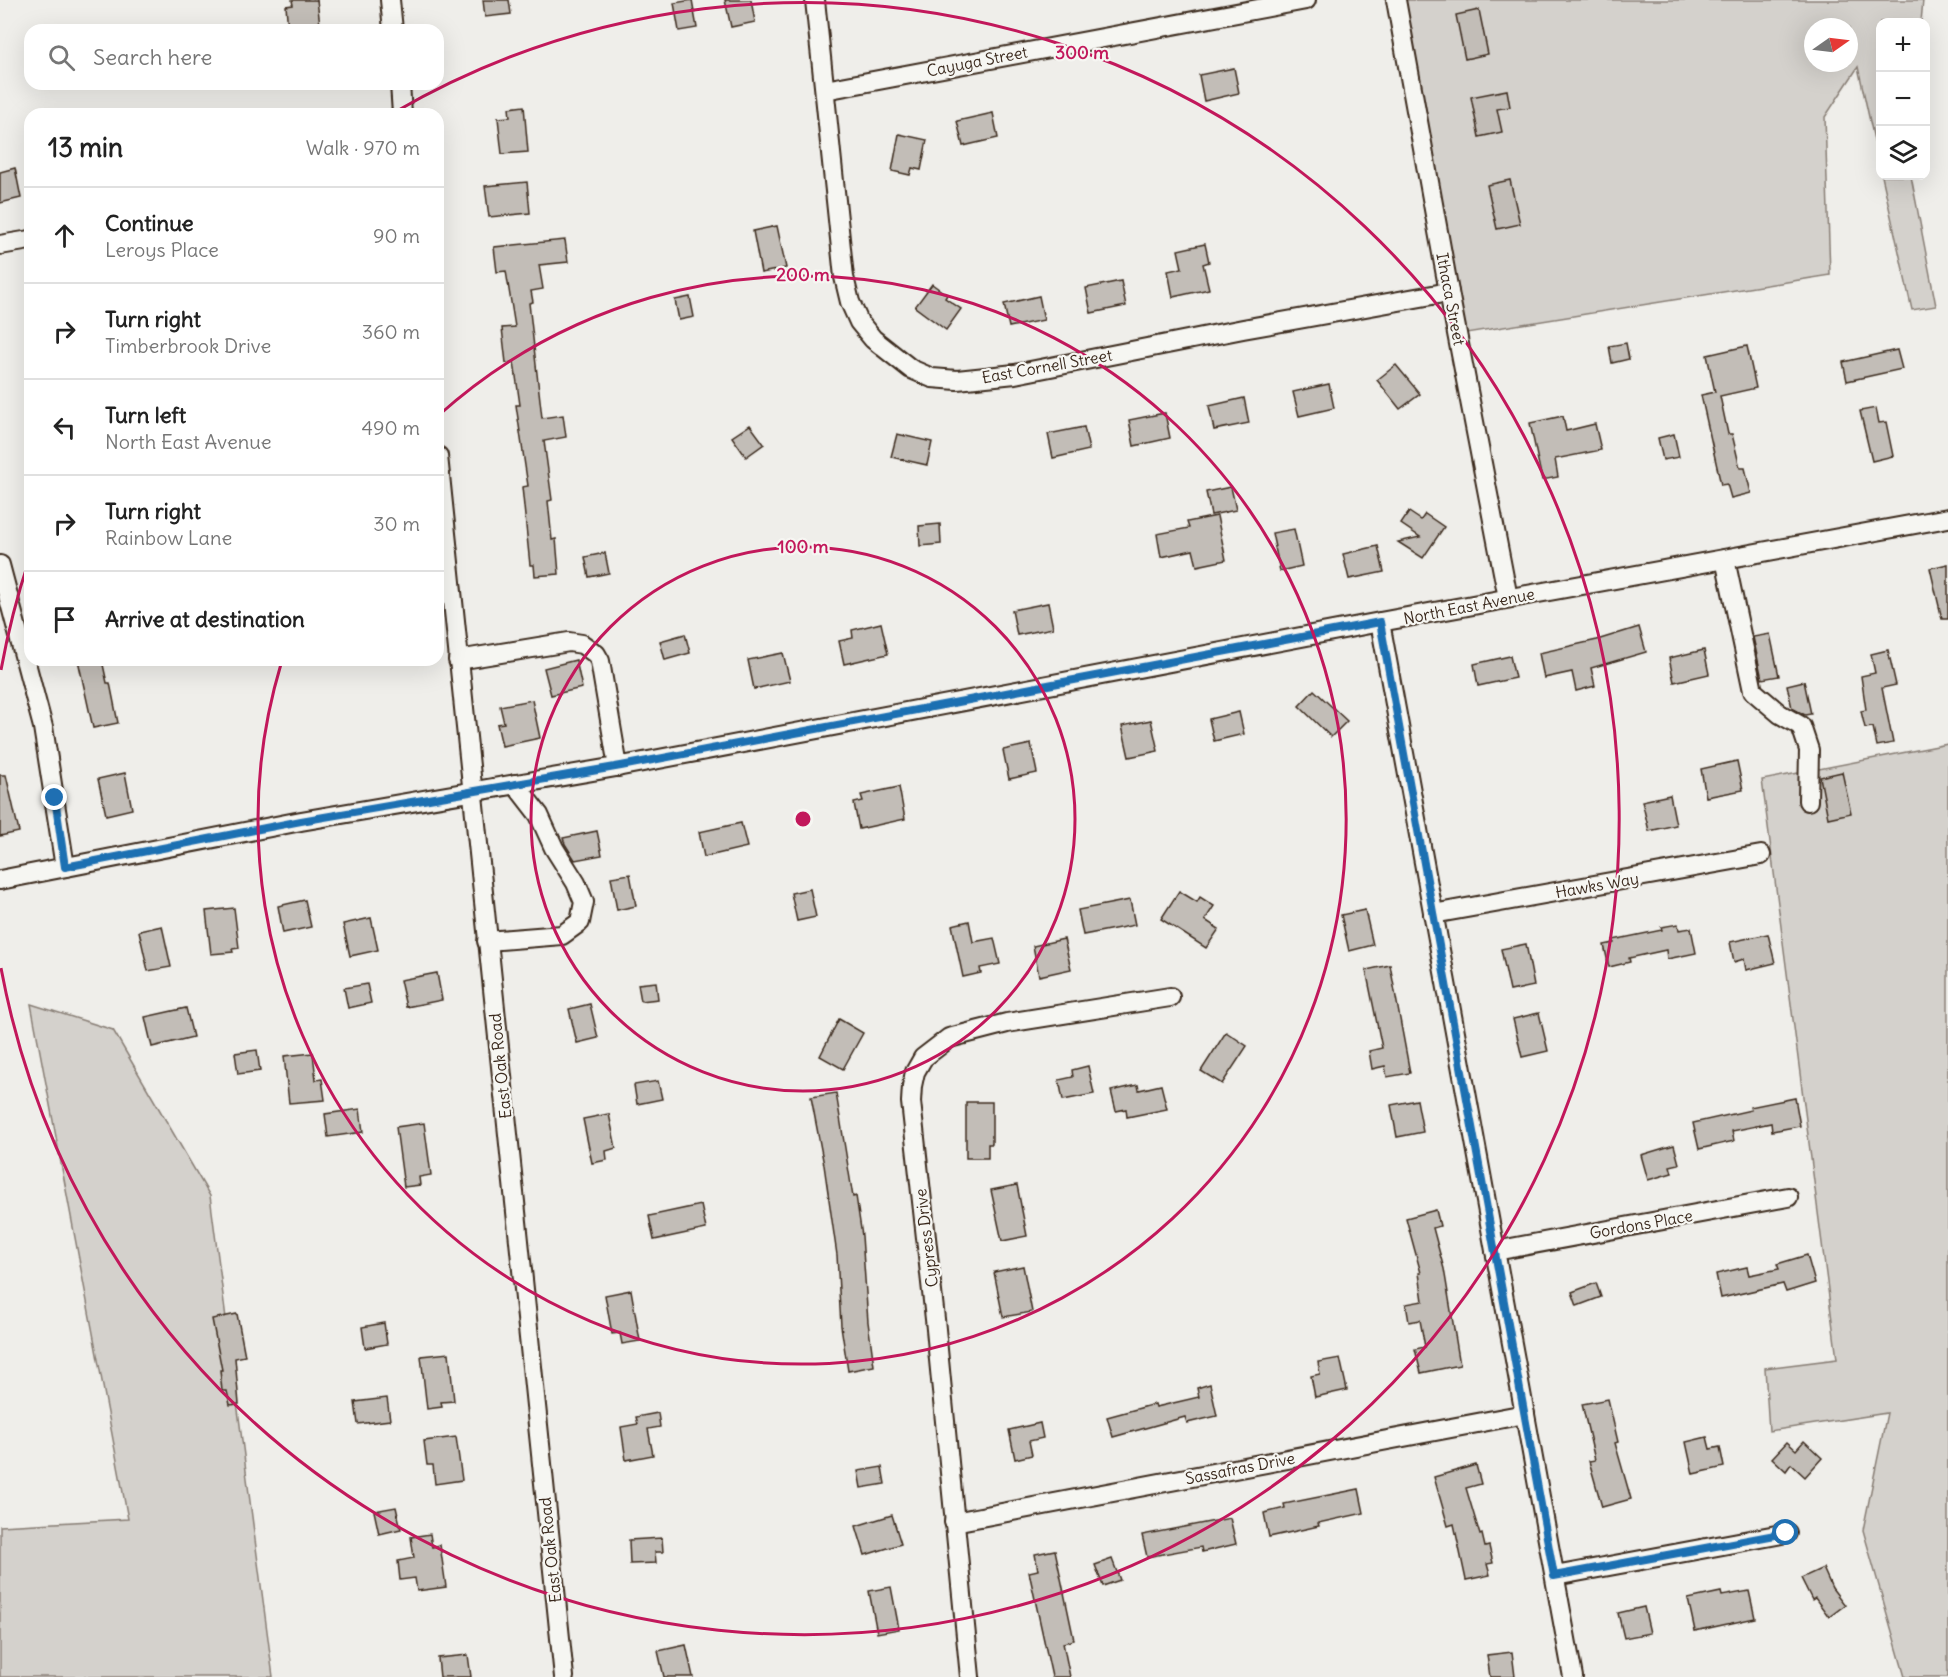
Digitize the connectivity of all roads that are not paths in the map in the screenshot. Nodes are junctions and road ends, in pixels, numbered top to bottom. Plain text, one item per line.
1 (390, 0) edge
2 (815, 0) edge
3 (1306, 0) edge
4 (1396, 0) edge
5 (392, 24) edge
6 (400, 90) edge
7 (825, 90) junction
8 (402, 108) edge
9 (24, 241) edge
10 (0, 245) edge
11 (1449, 292) junction
12 (444, 517) edge
13 (1948, 518) edge
14 (1725, 559) junction
15 (0, 565) edge
16 (1508, 598) junction
17 (1380, 622) junction
18 (24, 653) edge
19 (458, 660) junction
20 (27, 666) edge
21 (618, 767) junction
22 (515, 784) junction
23 (472, 792) junction
24 (1808, 801) dead end
25 (1761, 855) dead end
26 (65, 867) junction
27 (0, 880) edge
28 (1433, 914) junction
29 (487, 941) junction
30 (1170, 997) dead end
31 (1788, 1197) dead end
32 (1495, 1251) junction
33 (1525, 1414) junction
34 (954, 1522) junction
35 (1786, 1533) dead end
36 (1554, 1576) junction
37 (564, 1677) edge
38 (970, 1677) edge
39 (1573, 1677) edge

1 - 5 street
2 - 7 street, East Cornell Street
3 - 7 street, Cayuga Street
4 - 11 street, Ithaca Street
6 - 8 street
7 - 11 street, East Cornell Street
9 - 10 street
11 - 16 street, Ithaca Street
12 - 19 street, East Oak Road
13 - 14 street, North East Avenue
14 - 16 street, North East Avenue
14 - 24 street
15 - 18 street
16 - 17 street, North East Avenue
17 - 21 street, North East Avenue
17 - 28 street
19 - 21 street
19 - 23 street, East Oak Road
20 - 26 street
21 - 22 street, North East Avenue
22 - 23 street, North East Avenue
22 - 29 street
23 - 26 street, North East Avenue
23 - 29 street, East Oak Road
25 - 28 street, Hawks Way
26 - 27 street, North East Avenue
28 - 32 street
29 - 37 street, East Oak Road
30 - 34 street, Cypress Drive
31 - 32 street, Gordons Place
32 - 33 street
33 - 34 street, Sassafras Drive
33 - 36 street
34 - 38 street, Cypress Drive
35 - 36 street
36 - 39 street

